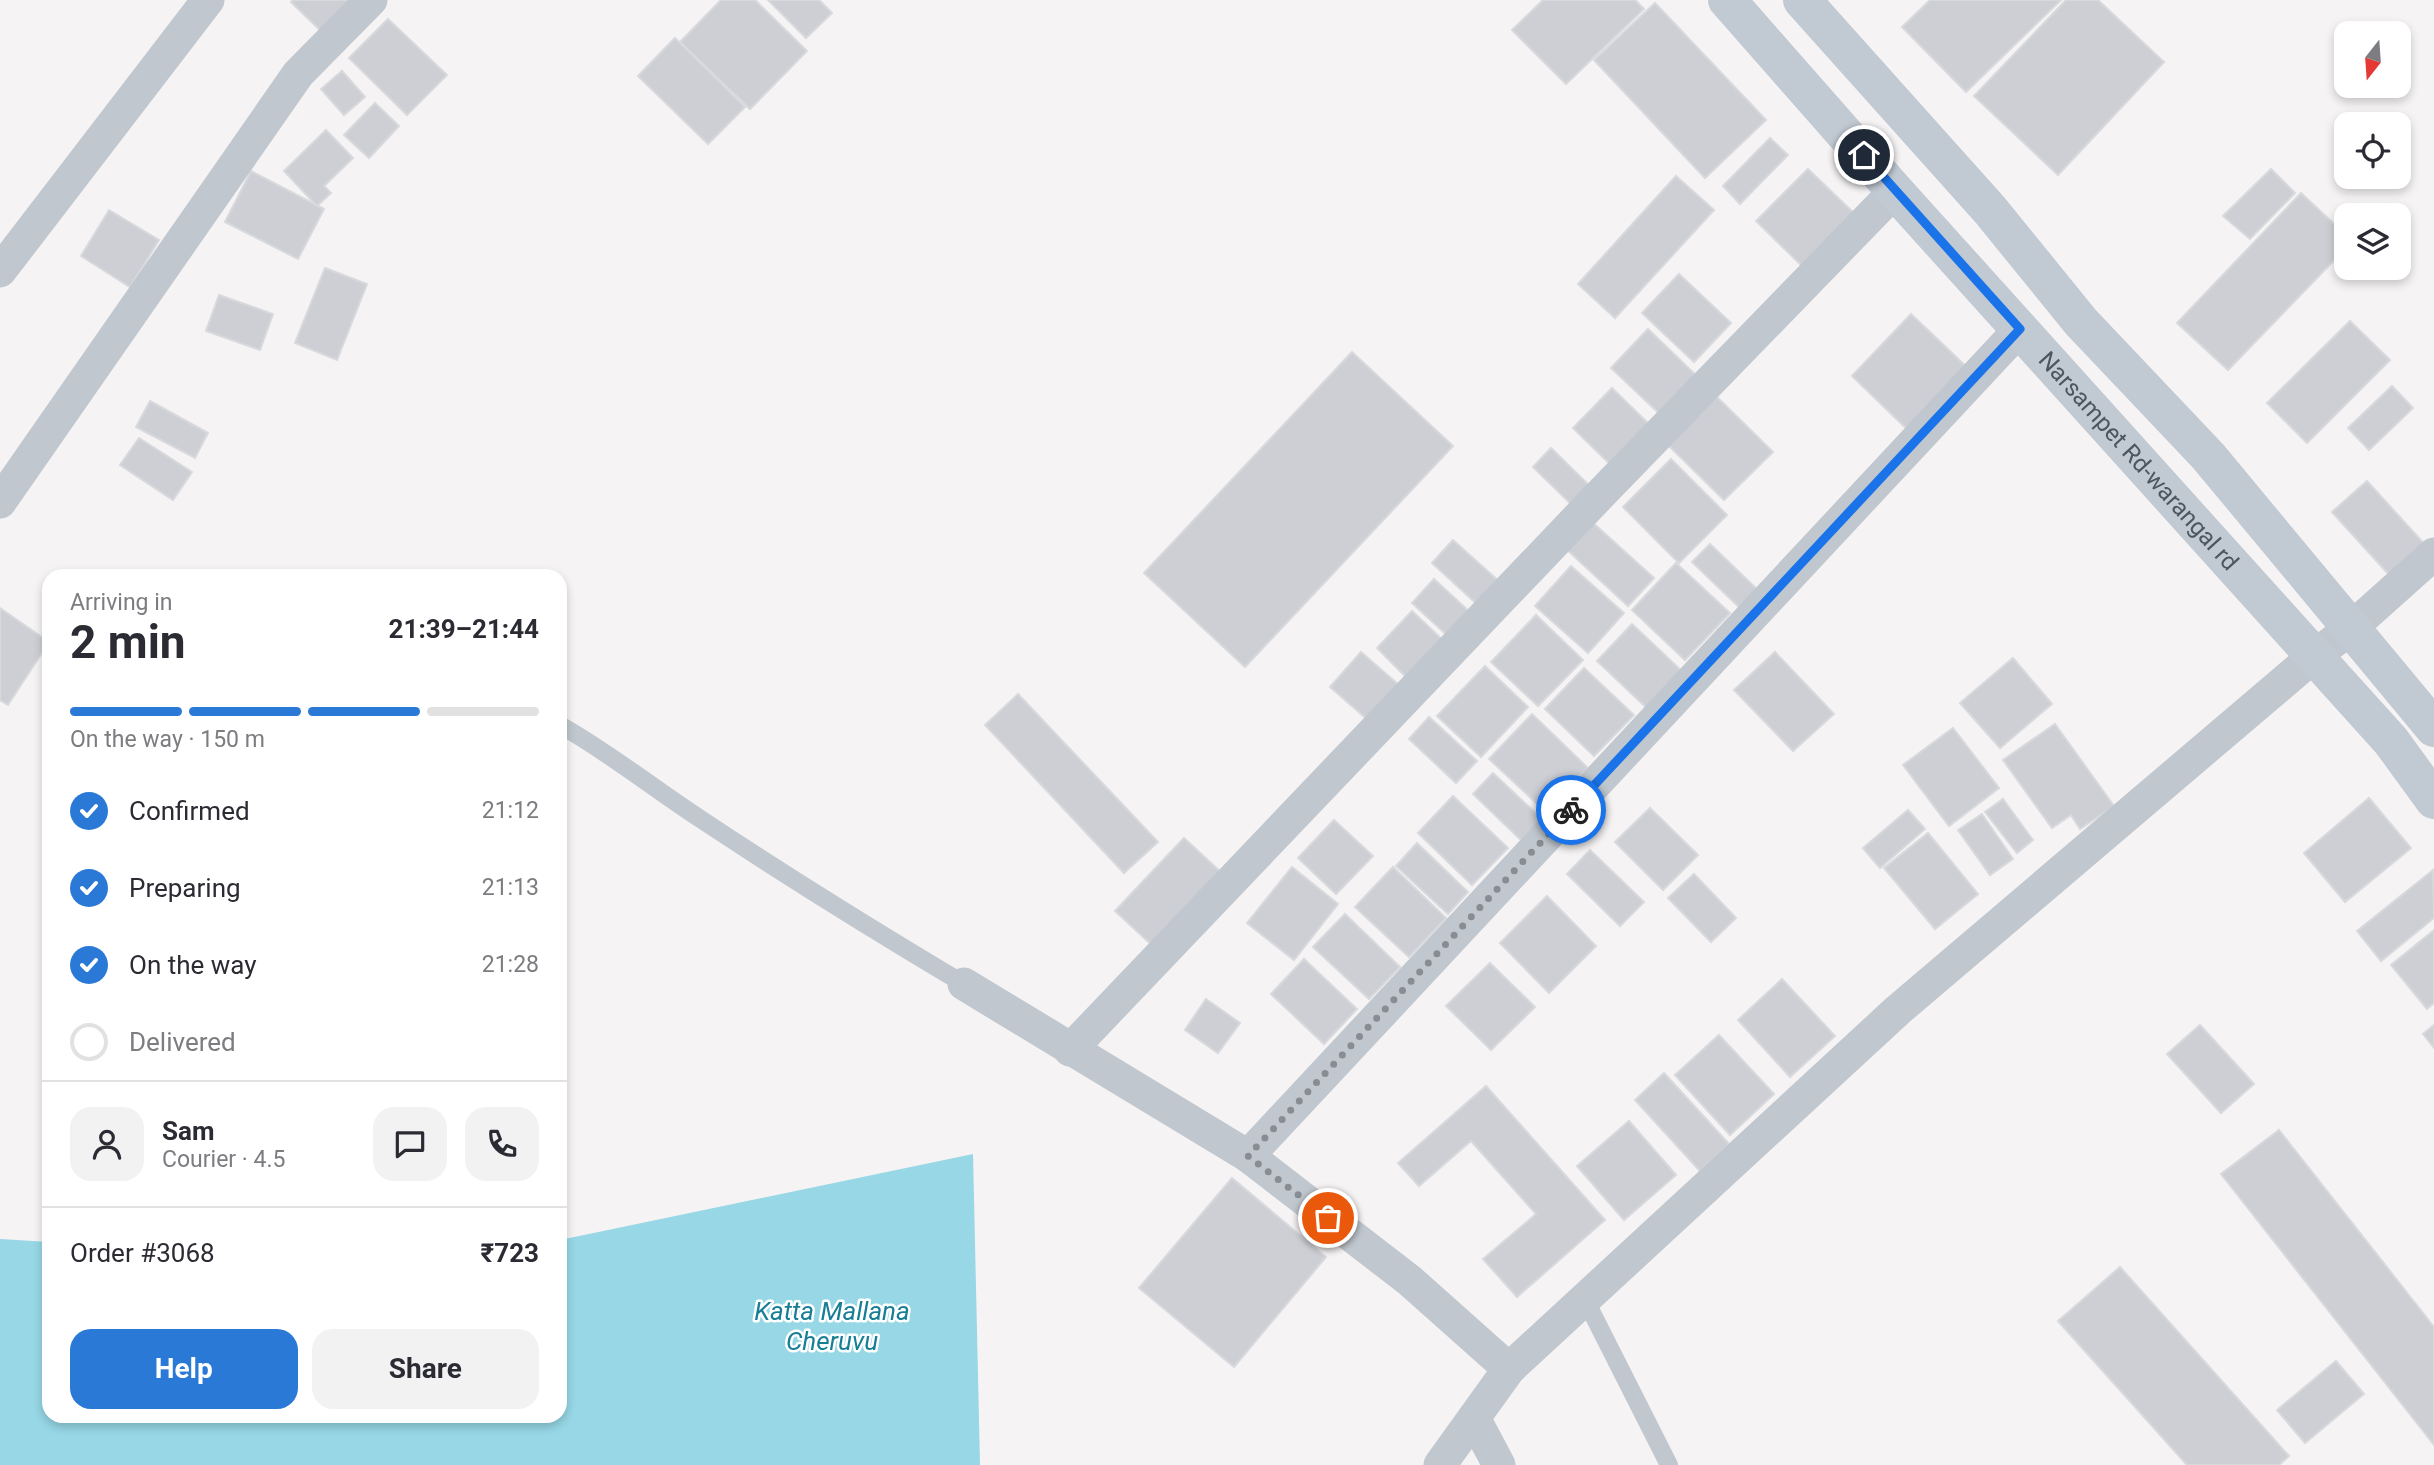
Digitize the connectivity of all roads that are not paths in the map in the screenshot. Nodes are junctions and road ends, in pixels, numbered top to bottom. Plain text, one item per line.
1 (208, 0) edge
2 (371, 0) edge
3 (1727, 0) edge
4 (1802, 0) edge
5 (1895, 191) junction
6 (0, 271) edge
7 (2020, 329) junction
8 (0, 502) edge
9 (2434, 554) edge
10 (2350, 629) junction
11 (2313, 657) junction
12 (2434, 728) edge
13 (567, 729) edge
14 (2434, 800) edge
15 (964, 984) joint
16 (1070, 1050) junction
17 (1248, 1156) junction
18 (1585, 1299) junction
19 (1509, 1369) junction
20 (1474, 1418) junction
21 (1440, 1465) edge
22 (1499, 1465) edge
23 (1669, 1465) edge

1 - 6 street
2 - 8 street
3 - 5 main road, Narsampet Rd-warangal rd
4 - 10 main road, Narsampet Rd-warangal rd
5 - 7 main road, Narsampet Rd-warangal rd
5 - 16 street
7 - 11 main road, Narsampet Rd-warangal rd
7 - 17 street
9 - 10 street
10 - 11 street
10 - 12 main road, Narsampet Rd-warangal rd
11 - 14 main road, Narsampet Rd-warangal rd
11 - 18 street
13 - 15 lane
15 - 16 street
16 - 17 street
17 - 19 street
18 - 19 street
18 - 23 lane
19 - 20 street
20 - 21 street
20 - 22 street

